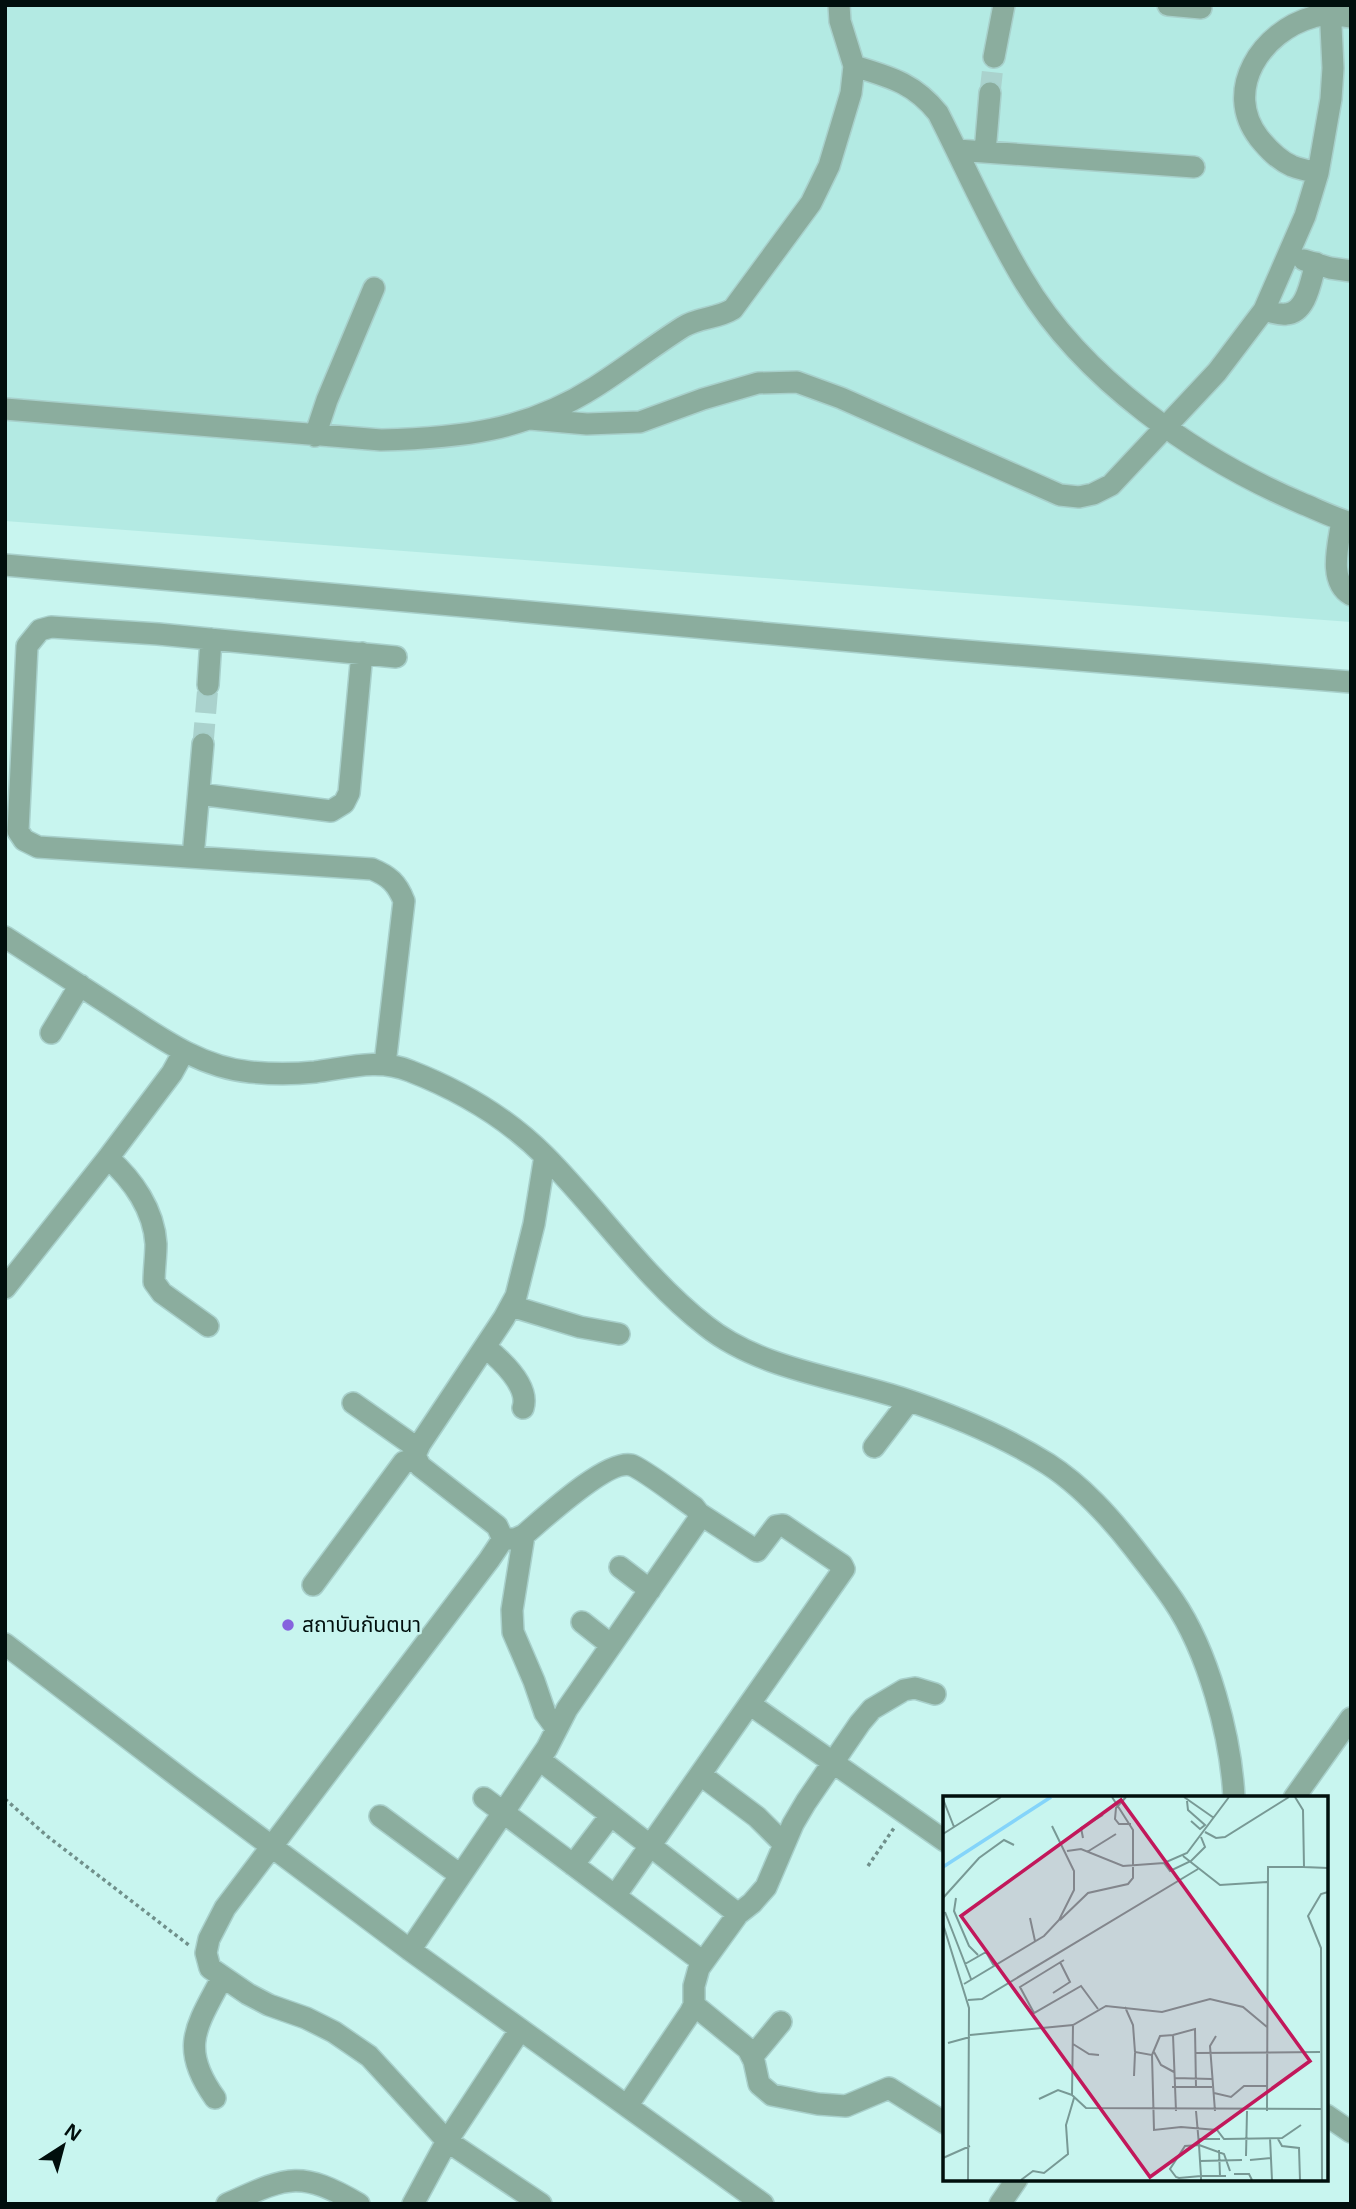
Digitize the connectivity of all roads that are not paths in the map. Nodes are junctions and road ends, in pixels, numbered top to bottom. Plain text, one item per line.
1 (839, 5) edge
2 (1004, 5) edge
3 (1168, 5) edge
4 (1201, 8) dead end
5 (1338, 12) edge
6 (994, 57) tunnel mouth
7 (855, 66) junction
8 (990, 93) tunnel mouth
9 (957, 150) junction
10 (985, 152) junction
11 (1195, 167) dead end
12 (1318, 173) junction
13 (1289, 255) junction
14 (1316, 263) junction
15 (1351, 271) edge
16 (374, 288) dead end
17 (1264, 310) junction
18 (5, 409) edge
19 (530, 419) junction
20 (1164, 427) junction
21 (315, 436) junction
22 (1347, 521) edge
23 (5, 565) edge
24 (1351, 595) edge
25 (211, 639) junction
26 (362, 653) junction
27 (396, 657) dead end
28 (1351, 682) edge
29 (208, 685) tunnel mouth
30 (203, 744) tunnel mouth
31 (199, 794) junction
32 (193, 857) junction
33 (5, 937) edge
34 (80, 985) junction
35 (51, 1033) dead end
36 (183, 1053) junction
37 (385, 1064) junction
38 (545, 1156) junction
39 (108, 1158) junction
40 (5, 1288) edge
41 (511, 1306) junction
42 (208, 1326) dead end
43 (619, 1335) dead end
44 (485, 1347) junction
45 (909, 1401) junction
46 (353, 1404) dead end
47 (523, 1408) dead end
48 (874, 1447) dead end
49 (417, 1453) junction
50 (700, 1514) junction
51 (513, 1537) junction
52 (620, 1567) dead end
53 (313, 1586) dead end
54 (650, 1590) junction
55 (582, 1622) dead end
56 (5, 1644) edge
57 (611, 1645) junction
58 (935, 1694) dead end
59 (751, 1704) junction
60 (1351, 1718) edge
61 (556, 1728) junction
62 (540, 1760) junction
63 (832, 1761) junction
64 (701, 1775) junction
65 (1234, 1796) edge
66 (1294, 1796) edge
67 (484, 1798) dead end
68 (503, 1813) junction
69 (611, 1815) junction
70 (380, 1816) dead end
71 (943, 1840) edge
72 (785, 1844) junction
73 (650, 1846) junction
74 (272, 1847) junction
75 (573, 1865) junction
76 (460, 1875) junction
77 (615, 1896) junction
78 (738, 1914) junction
79 (410, 1950) junction
80 (703, 1962) junction
81 (222, 1978) junction
82 (694, 2005) junction
83 (781, 2022) dead end
84 (520, 2030) junction
85 (752, 2057) junction
86 (215, 2098) dead end
87 (627, 2106) junction
88 (1328, 2116) edge
89 (943, 2122) edge
90 (1351, 2132) edge
91 (447, 2141) junction
92 (1016, 2181) edge
93 (422, 2200) edge
94 (227, 2204) edge
95 (359, 2204) edge
96 (541, 2204) edge
97 (763, 2204) edge
98 (1000, 2204) edge

1 - 7 street
2 - 6 street
3 - 4 street
5 - 12 street
5 - 12 street
7 - 9 street
7 - 19 street
8 - 10 street
9 - 10 street
9 - 20 street
10 - 11 street
12 - 13 street
13 - 14 street
13 - 17 street
14 - 15 street
14 - 17 street
16 - 21 street
17 - 20 street
18 - 21 street
19 - 20 street
19 - 21 street
20 - 22 street
22 - 24 street
23 - 28 street
25 - 26 street
25 - 29 street
25 - 32 street
26 - 27 street
26 - 31 street
30 - 31 street
31 - 32 street
32 - 37 street
33 - 34 street
34 - 35 street
34 - 36 street
36 - 37 street
36 - 39 street
37 - 38 street
38 - 41 street
38 - 45 street
39 - 40 street
39 - 42 street
41 - 43 street
41 - 44 street
44 - 47 street
44 - 49 street
45 - 48 street
45 - 65 street
46 - 49 street
49 - 51 street
49 - 53 street
50 - 51 street
50 - 54 street
50 - 59 street
51 - 61 street
51 - 74 street
52 - 54 street
54 - 57 street
55 - 57 street
56 - 74 street
57 - 61 street
58 - 63 street
59 - 63 street
59 - 64 street
60 - 66 street
61 - 62 street
62 - 68 street
62 - 69 street
63 - 71 street
63 - 72 street
64 - 72 street
64 - 73 street
67 - 68 street
68 - 75 street
68 - 76 street
69 - 73 street
69 - 75 street
70 - 76 street
72 - 78 street
73 - 77 street
73 - 78 street
74 - 79 street
74 - 81 street
75 - 77 street
76 - 79 street
77 - 80 street
78 - 80 street
79 - 84 street
80 - 82 street
81 - 86 street
81 - 91 street
82 - 85 street
82 - 87 street
83 - 85 street
84 - 87 street
84 - 91 street
85 - 89 street
87 - 97 street
88 - 90 street
91 - 93 street
91 - 96 street
92 - 98 street
94 - 95 street

